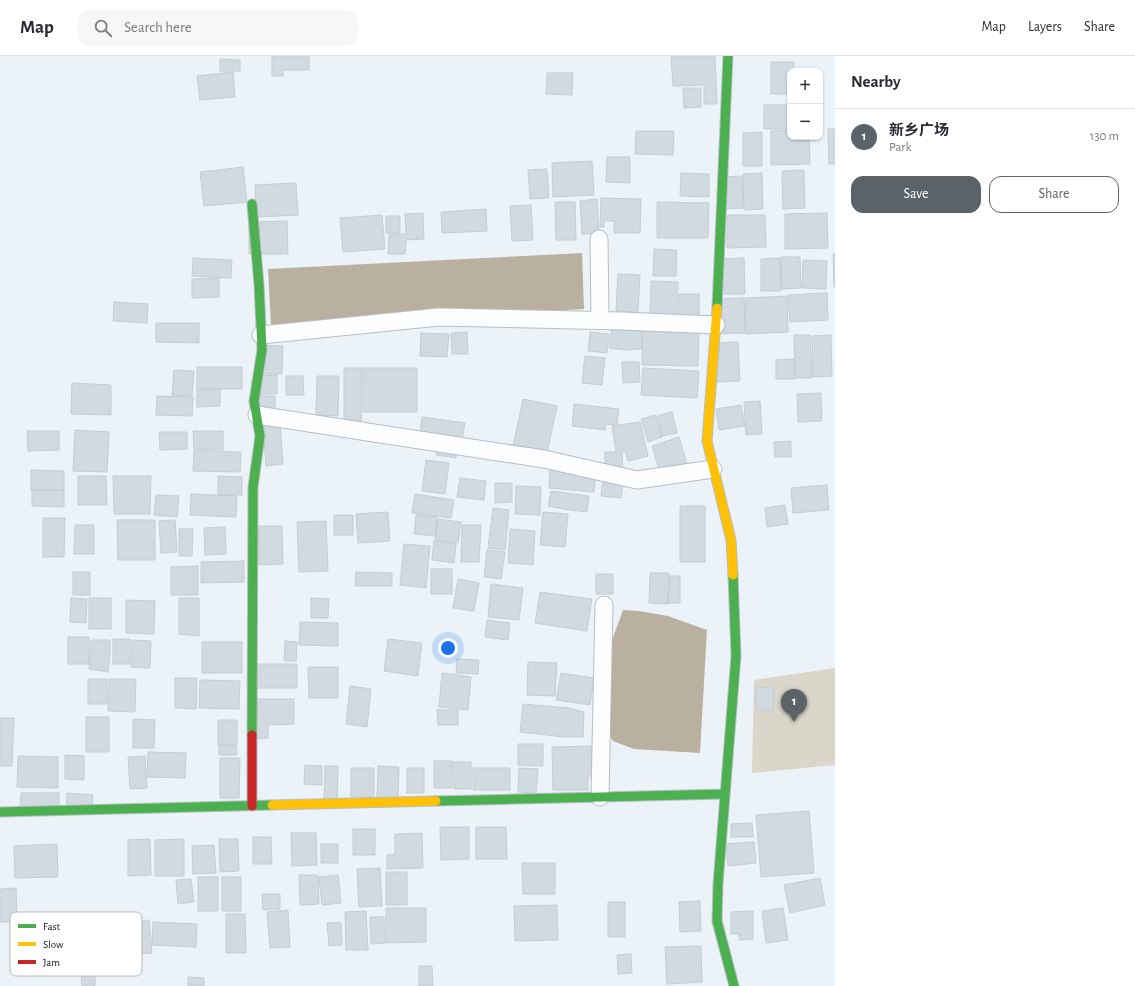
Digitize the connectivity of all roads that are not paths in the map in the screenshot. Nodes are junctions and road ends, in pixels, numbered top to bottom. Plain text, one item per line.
1 (728, 56) edge
2 (252, 204) dead end
3 (599, 239) dead end
4 (600, 320) junction
5 (716, 325) junction
6 (261, 335) junction
7 (257, 415) junction
8 (713, 469) junction
9 (604, 605) dead end
10 (725, 794) junction
11 (600, 797) junction
12 (252, 806) junction
13 (0, 812) edge
14 (734, 986) edge

1 - 5 street
2 - 6 street
3 - 4 street
4 - 5 street
4 - 6 street
5 - 8 street
6 - 7 street
7 - 8 street
7 - 12 street
8 - 10 street
9 - 11 street
10 - 11 street
10 - 14 street
11 - 12 street
12 - 13 street

